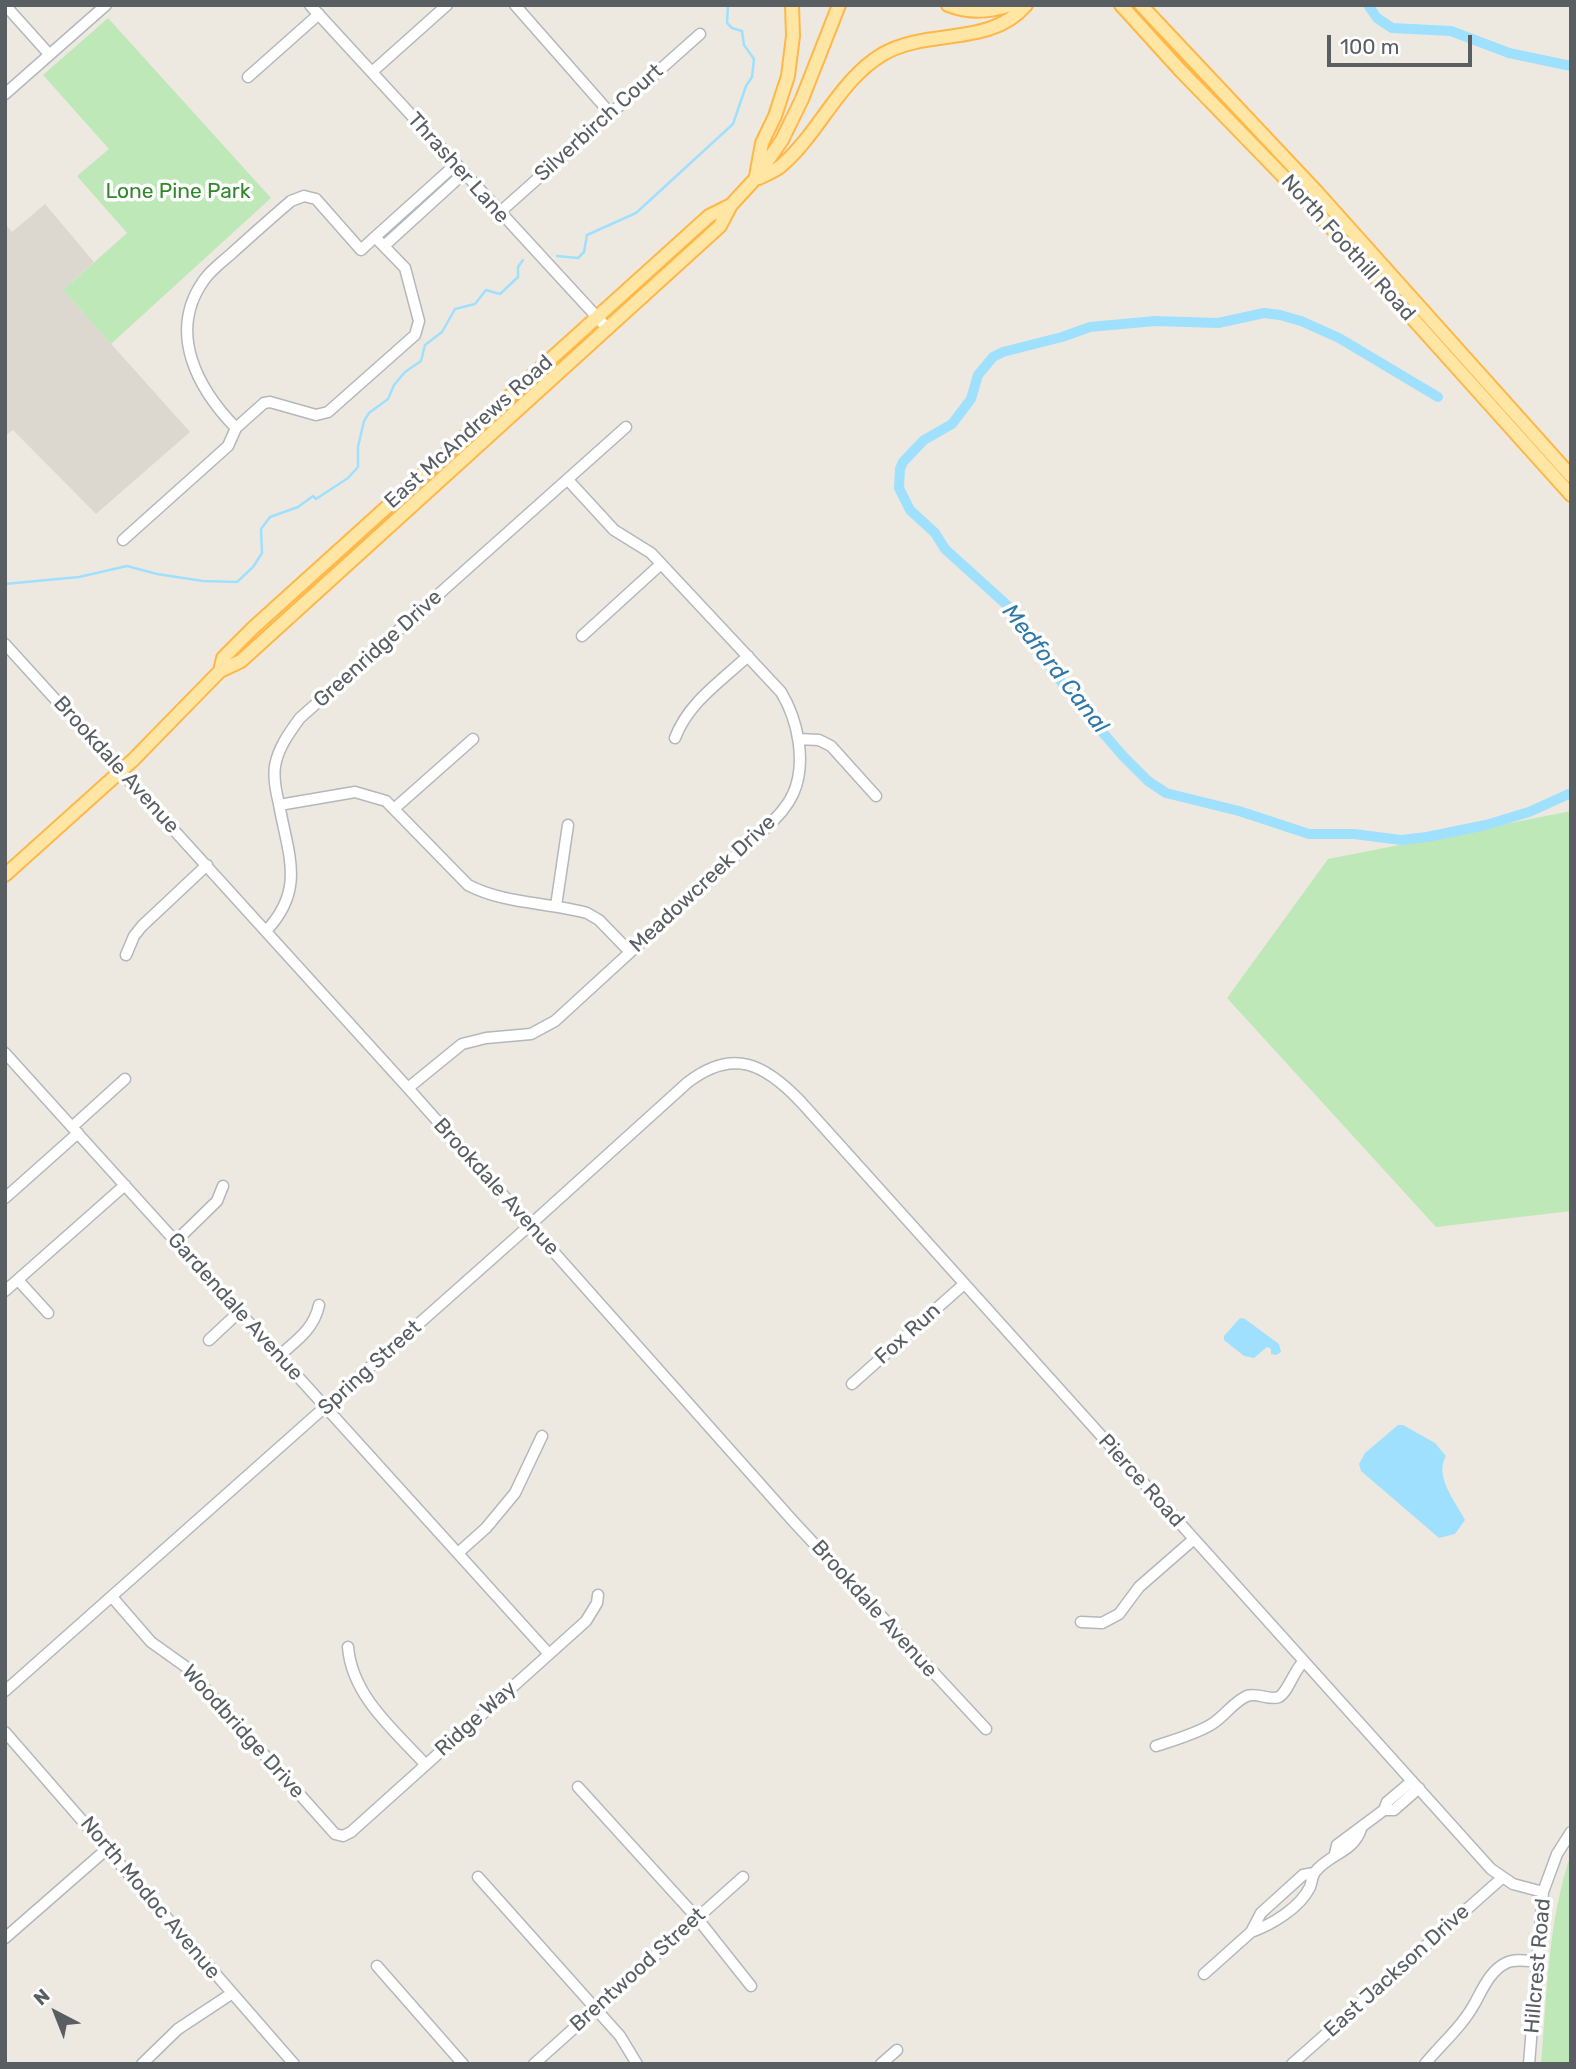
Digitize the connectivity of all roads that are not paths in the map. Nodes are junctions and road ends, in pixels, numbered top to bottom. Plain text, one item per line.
1 (5, 5) edge
2 (106, 5) edge
3 (310, 5) edge
4 (447, 5) edge
5 (515, 5) edge
6 (792, 5) edge
7 (839, 5) edge
8 (948, 5) edge
9 (1010, 5) edge
10 (1027, 5) edge
11 (1121, 5) edge
12 (1141, 5) edge
13 (319, 14) junction
14 (700, 34) dead end
15 (49, 54) junction
16 (372, 72) junction
17 (248, 78) dead end
18 (5, 94) edge
19 (610, 113) junction
20 (455, 165) junction
21 (463, 174) junction
22 (755, 179) junction
23 (731, 205) junction
24 (499, 213) junction
25 (375, 237) junction
26 (384, 246) junction
27 (596, 317) junction
28 (608, 329) junction
29 (626, 427) dead end
30 (236, 428) junction
31 (1571, 476) edge
32 (568, 480) junction
33 (1571, 495) edge
34 (123, 540) dead end
35 (661, 564) junction
36 (582, 636) dead end
37 (5, 644) edge
38 (748, 656) junction
39 (220, 671) junction
40 (474, 738) dead end
41 (675, 738) dead end
42 (798, 739) junction
43 (121, 771) junction
44 (876, 796) dead end
45 (279, 805) junction
46 (396, 808) junction
47 (568, 825) dead end
48 (207, 865) junction
49 (5, 875) edge
50 (556, 906) junction
51 (266, 931) junction
52 (630, 952) junction
53 (126, 954) dead end
54 (5, 1053) edge
55 (743, 1063) joint
56 (125, 1079) dead end
57 (408, 1088) junction
58 (75, 1130) junction
59 (125, 1185) junction
60 (223, 1186) dead end
61 (5, 1198) edge
62 (530, 1226) junction
63 (176, 1241) junction
64 (18, 1280) junction
65 (964, 1284) junction
66 (5, 1291) edge
67 (319, 1305) dead end
68 (239, 1312) junction
69 (48, 1314) dead end
70 (209, 1340) dead end
71 (279, 1356) junction
72 (852, 1384) dead end
73 (326, 1407) junction
74 (542, 1436) dead end
75 (1194, 1539) junction
76 (458, 1553) junction
77 (598, 1594) dead end
78 (112, 1597) junction
79 (1081, 1622) dead end
80 (348, 1647) dead end
81 (549, 1654) junction
82 (1304, 1661) junction
83 (5, 1691) edge
84 (986, 1730) dead end
85 (5, 1732) edge
86 (1156, 1746) dead end
87 (425, 1765) junction
88 (1415, 1785) junction
89 (578, 1787) dead end
90 (1571, 1832) edge
91 (343, 1836) joint
92 (108, 1848) junction
93 (1314, 1873) junction
94 (478, 1877) dead end
95 (743, 1877) dead end
96 (1503, 1878) junction
97 (1543, 1892) junction
98 (697, 1918) junction
99 (1251, 1932) junction
100 (5, 1938) edge
101 (1538, 1962) junction
102 (377, 1966) dead end
103 (1204, 1974) dead end
104 (751, 1986) dead end
105 (231, 1994) junction
106 (596, 2008) junction
107 (897, 2050) dead end
108 (142, 2064) edge
109 (294, 2064) edge
110 (463, 2064) edge
111 (534, 2064) edge
112 (637, 2064) edge
113 (881, 2064) edge
114 (1292, 2064) edge
115 (1424, 2064) edge
116 (1528, 2064) edge

1 - 15 street
2 - 15 street
3 - 13 street, Thrasher Lane
4 - 16 street
5 - 19 street
6 - 22 main road
7 - 22 main road, East McAndrews Road
8 - 9 main road
10 - 22 main road
11 - 33 main road, North Foothill Road
12 - 31 main road, North Foothill Road
13 - 16 street, Thrasher Lane
13 - 17 street
14 - 19 street, Silverbirch Court
15 - 18 street
16 - 20 street, Thrasher Lane
19 - 24 street, Silverbirch Court
20 - 21 street, Thrasher Lane
20 - 25 street
21 - 24 street, Thrasher Lane
21 - 26 street
22 - 23 main road, East McAndrews Road
23 - 27 main road, East McAndrews Road
23 - 28 main road, East McAndrews Road
24 - 27 street, Thrasher Lane
25 - 26 street
25 - 30 street
26 - 30 street
27 - 28 street, Thrasher Lane
27 - 39 main road, East McAndrews Road
28 - 39 main road, East McAndrews Road
29 - 32 street, Greenridge Drive
30 - 34 street
32 - 35 street, Meadowcreek Drive
32 - 45 street, Greenridge Drive
35 - 36 street
35 - 38 street, Meadowcreek Drive
37 - 43 street, Brookdale Avenue
38 - 41 street
38 - 42 street, Meadowcreek Drive
39 - 43 main road, East McAndrews Road
40 - 46 street
42 - 44 street
42 - 52 street, Meadowcreek Drive
43 - 48 street, Brookdale Avenue
43 - 49 main road, East McAndrews Road
45 - 46 street
45 - 51 street, Greenridge Drive
46 - 50 street
47 - 50 street
48 - 51 street, Brookdale Avenue
48 - 53 street
50 - 52 street
51 - 57 street, Brookdale Avenue
52 - 57 street, Meadowcreek Drive
54 - 58 street, Gardendale Avenue
55 - 62 street, Spring Street
55 - 65 street, Pierce Road
56 - 58 street
57 - 62 street, Brookdale Avenue
58 - 59 street, Gardendale Avenue
58 - 61 street
59 - 63 street, Gardendale Avenue
59 - 64 street
60 - 63 street
62 - 73 street, Spring Street
62 - 84 street, Brookdale Avenue
63 - 68 street, Gardendale Avenue
64 - 66 street
64 - 69 street
65 - 72 street, Fox Run
65 - 75 street, Pierce Road
67 - 71 street
68 - 70 street
68 - 71 street, Gardendale Avenue
71 - 73 street, Gardendale Avenue
73 - 76 street, Gardendale Avenue
73 - 78 street, Spring Street
74 - 76 street
75 - 79 street
75 - 82 street, Pierce Road
76 - 81 street, Gardendale Avenue
77 - 81 street, Ridge Way
78 - 83 street, Spring Street
78 - 91 street, Woodbridge Drive
80 - 87 street
81 - 87 street, Ridge Way
82 - 86 street
82 - 88 street, Pierce Road
85 - 92 street, North Modoc Avenue
87 - 91 street, Ridge Way
88 - 93 street
88 - 96 street, Pierce Road
89 - 98 street
90 - 97 street, Hillcrest Road
92 - 100 street
92 - 105 street, North Modoc Avenue
93 - 99 street
93 - 99 street
94 - 106 street
95 - 98 street, Brentwood Street
96 - 97 street, Pierce Road
96 - 114 street, East Jackson Drive
97 - 101 street, Hillcrest Road
98 - 104 street
98 - 106 street, Brentwood Street
99 - 103 street
101 - 115 street
101 - 116 street, Hillcrest Road
102 - 110 street
105 - 108 street
105 - 109 street, North Modoc Avenue
106 - 111 street, Brentwood Street
106 - 112 street
107 - 113 street

